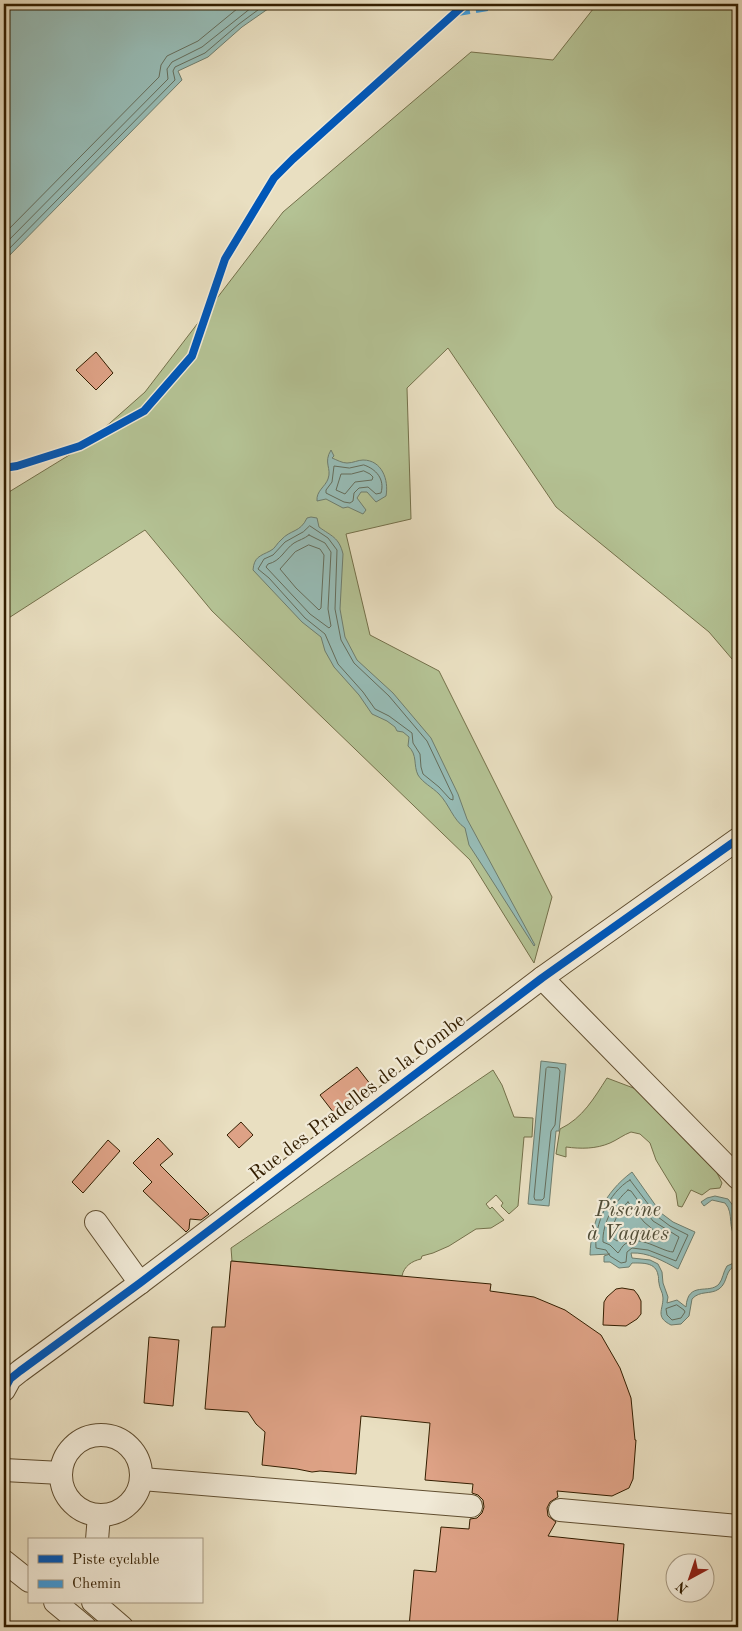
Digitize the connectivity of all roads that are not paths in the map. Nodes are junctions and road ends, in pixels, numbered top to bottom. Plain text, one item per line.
1 (738, 839) edge
2 (542, 978) junction
3 (738, 1178) edge
4 (96, 1222) dead end
5 (140, 1283) junction
6 (4, 1390) edge
7 (4, 1470) edge
8 (61, 1473) junction
9 (142, 1479) junction
10 (471, 1506) dead end
11 (560, 1510) dead end
12 (99, 1515) junction
13 (738, 1526) edge
14 (97, 1538) edge
15 (4, 1561) edge
16 (28, 1580) edge
17 (57, 1604) edge
18 (95, 1604) edge
19 (85, 1627) edge
20 (122, 1627) edge

1 - 2 street, Rue des Pradelles de la Combe
2 - 3 street
2 - 5 street, Rue des Pradelles de la Combe
4 - 5 street
5 - 6 street, Rue des Pradelles de la Combe
7 - 8 street
8 - 9 street
8 - 12 street
9 - 10 street
9 - 12 street
11 - 13 street
12 - 14 street
15 - 16 street
17 - 19 street
18 - 20 street

